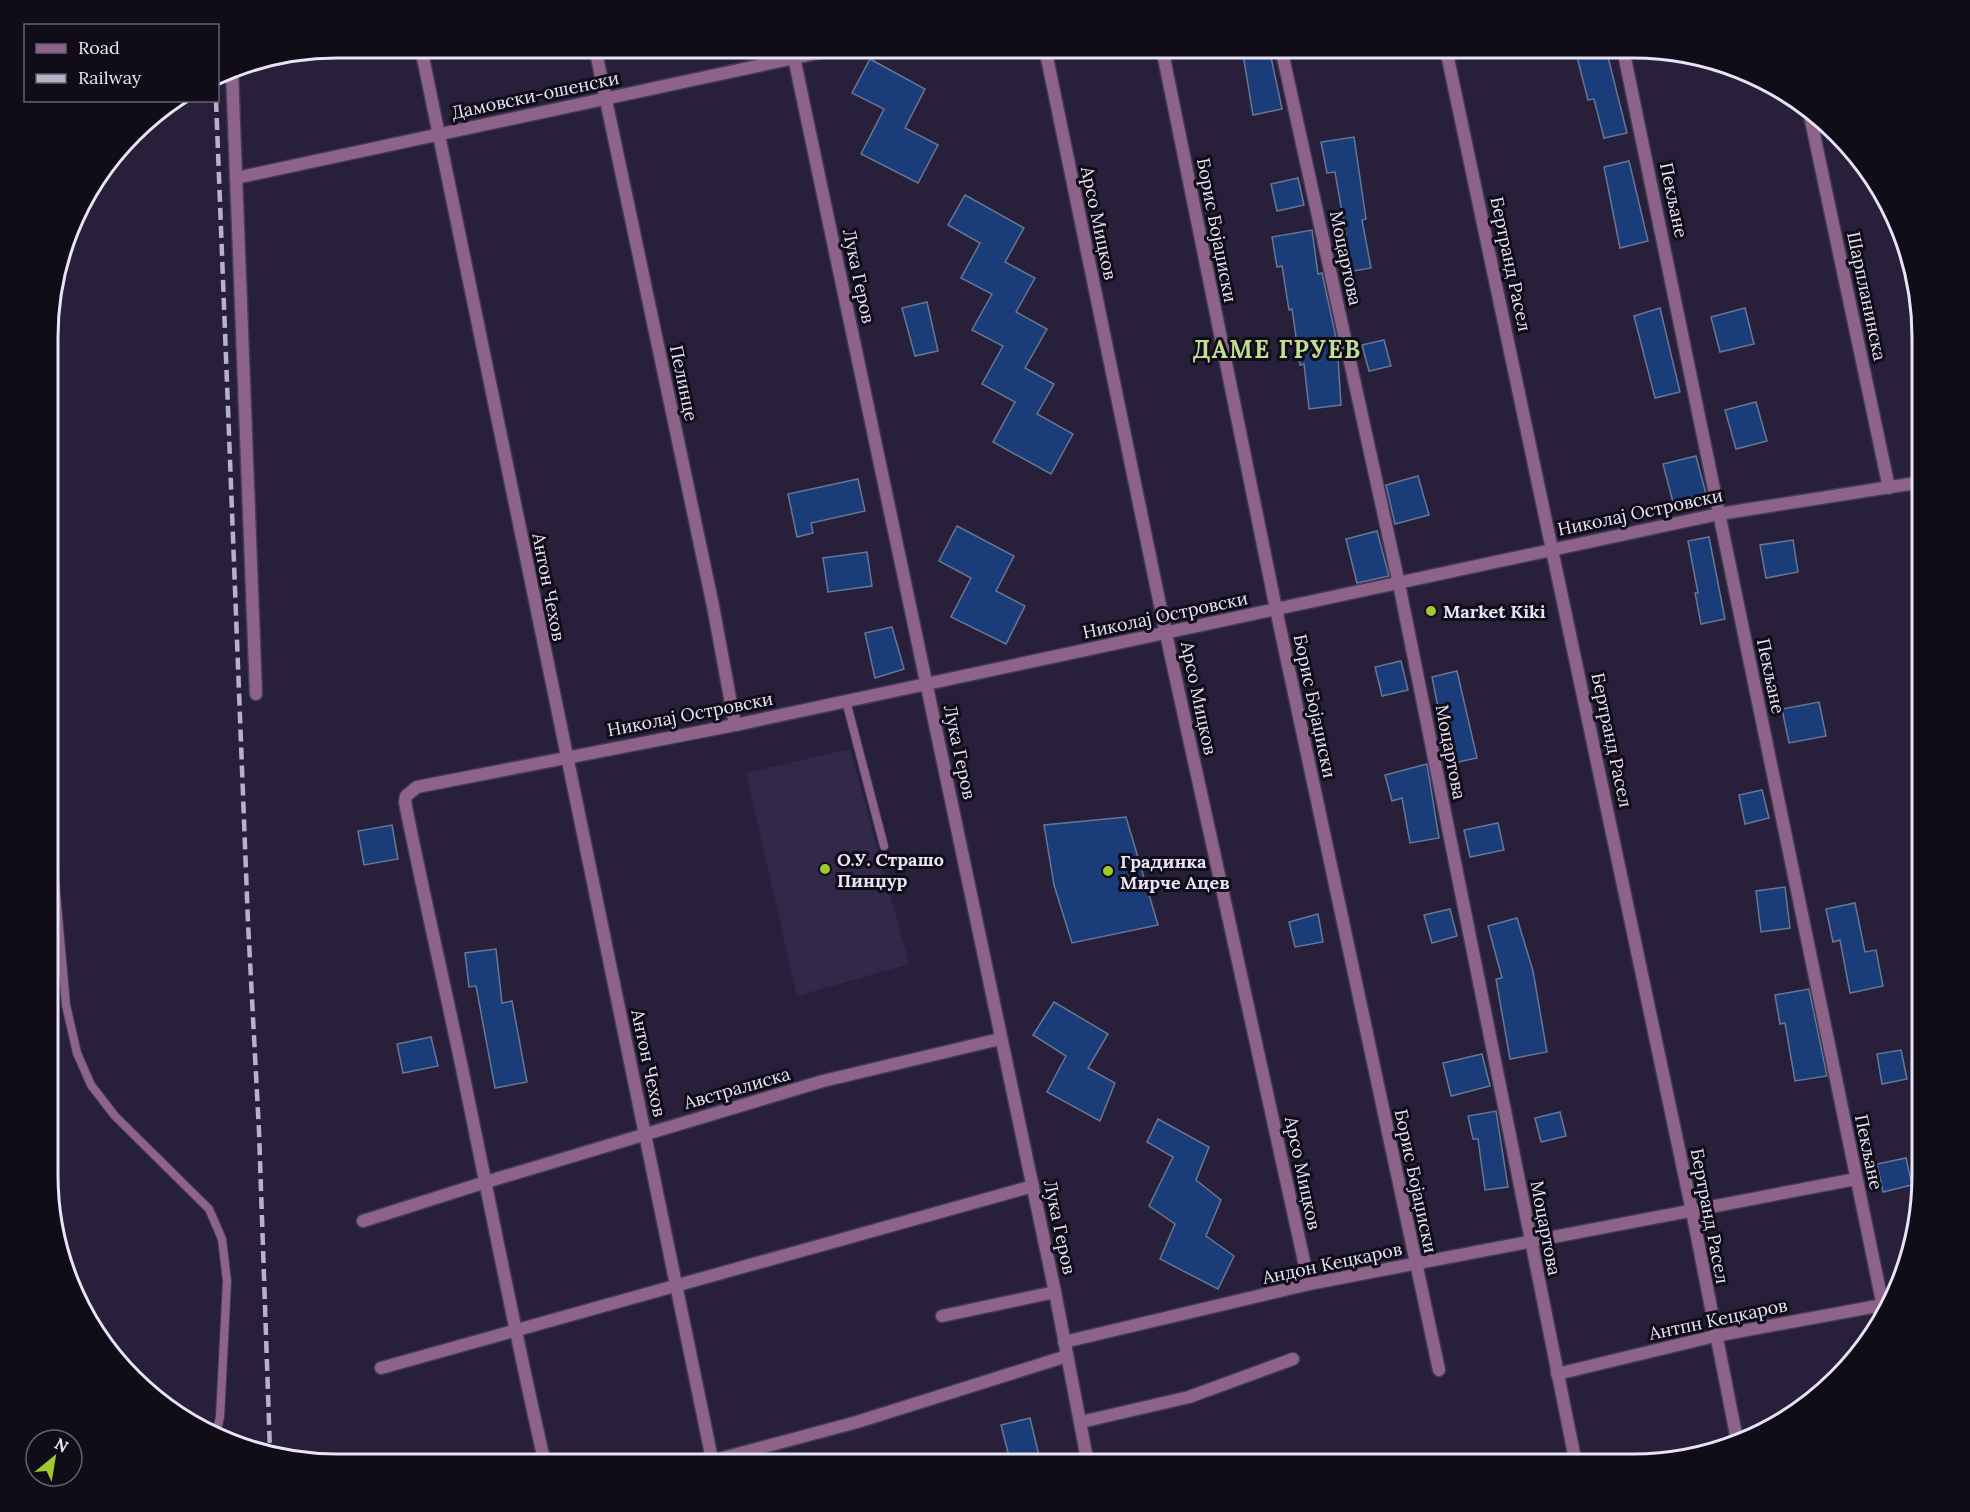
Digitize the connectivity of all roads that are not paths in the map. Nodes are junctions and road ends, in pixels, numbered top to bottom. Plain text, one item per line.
1 (423, 58) edge
2 (597, 58) edge
3 (774, 58) edge
4 (795, 58) edge
5 (1047, 58) edge
6 (1163, 58) edge
7 (1283, 58) edge
8 (1448, 58) edge
9 (1625, 58) edge
10 (232, 79) edge
11 (606, 99) junction
12 (1812, 124) edge
13 (439, 133) junction
14 (236, 178) junction
15 (1912, 484) edge
16 (1889, 488) junction
17 (1719, 514) junction
18 (1554, 548) junction
19 (1399, 584) junction
20 (1275, 609) junction
21 (1166, 634) junction
22 (927, 684) junction
23 (256, 694) dead end
24 (846, 701) junction
25 (735, 725) junction
26 (567, 756) junction
27 (884, 846) dead end
28 (58, 910) edge
29 (1000, 1039) junction
30 (645, 1133) junction
31 (1856, 1179) junction
32 (486, 1182) junction
33 (1032, 1186) junction
34 (1692, 1211) junction
35 (363, 1221) dead end
36 (1530, 1240) junction
37 (1415, 1264) junction
38 (1309, 1284) junction
39 (678, 1285) junction
40 (1055, 1292) junction
41 (1883, 1298) edge
42 (1877, 1308) edge
43 (942, 1316) dead end
44 (515, 1332) junction
45 (1715, 1336) junction
46 (1064, 1342) junction
47 (1067, 1356) junction
48 (1293, 1359) dead end
49 (381, 1368) dead end
50 (1439, 1370) dead end
51 (1557, 1374) junction
52 (1082, 1422) junction
53 (218, 1427) edge
54 (1736, 1433) edge
55 (542, 1454) edge
56 (712, 1454) edge
57 (739, 1454) edge
58 (1087, 1454) edge
59 (1574, 1454) edge

1 - 13 street, Антон Чехов
2 - 11 street, Пелинце
3 - 11 street, Дамовски-ошенски
4 - 22 street, Лука Геров
5 - 21 street, Арсо Мицков
6 - 20 street, Борис Бојаџиски
7 - 19 street, Моцартова
8 - 18 street, Бертранд Расел
9 - 17 street, Пекљане
10 - 14 street
11 - 13 street, Дамовски-ошенски
11 - 25 street, Пелинце
12 - 16 street, Шарпланинска
13 - 14 street, Дамовски-ошенски
13 - 26 street, Антон Чехов
14 - 23 street
15 - 16 street, Николај Островски
16 - 17 street, Николај Островски
17 - 18 street, Николај Островски
17 - 31 street, Пекљане
18 - 19 street, Николај Островски
18 - 34 street, Бертранд Расел
19 - 20 street, Николај Островски
19 - 36 street, Моцартова
20 - 21 street, Николај Островски
20 - 37 street, Борис Бојаџиски
21 - 22 street, Николај Островски
21 - 38 street, Арсо Мицков
22 - 24 street, Николај Островски
22 - 29 street, Лука Геров
24 - 25 street, Николај Островски
24 - 27 lane
25 - 26 street, Николај Островски
26 - 30 street, Антон Чехов
26 - 32 street, Николај Островски
28 - 53 lane
29 - 30 street, Австралиска
29 - 33 street, Лука Геров
30 - 32 street, Австралиска
30 - 39 street, Антон Чехов
31 - 34 street, Андон Кецкаров
31 - 41 street, Пекљане
32 - 35 street, Австралиска
32 - 44 street
33 - 39 street
33 - 40 street, Лука Геров
34 - 36 street, Андон Кецкаров
34 - 45 street, Бертранд Расел
36 - 37 street, Андон Кецкаров
36 - 51 street, Моцартова
37 - 38 street, Андон Кецкаров
37 - 50 street, Борис Бојаџиски
38 - 46 street, Андон Кецкаров
39 - 44 street
39 - 56 street, Антон Чехов
40 - 43 street
40 - 46 street, Лука Геров
42 - 45 street, Антпн Кецкаров
44 - 49 street
44 - 55 street
45 - 51 street, Антпн Кецкаров
45 - 54 street, Бертранд Расел
46 - 47 street, Лука Геров
47 - 52 street, Лука Геров
47 - 57 street
48 - 52 street
51 - 59 street, Моцартова
52 - 58 street, Лука Геров

